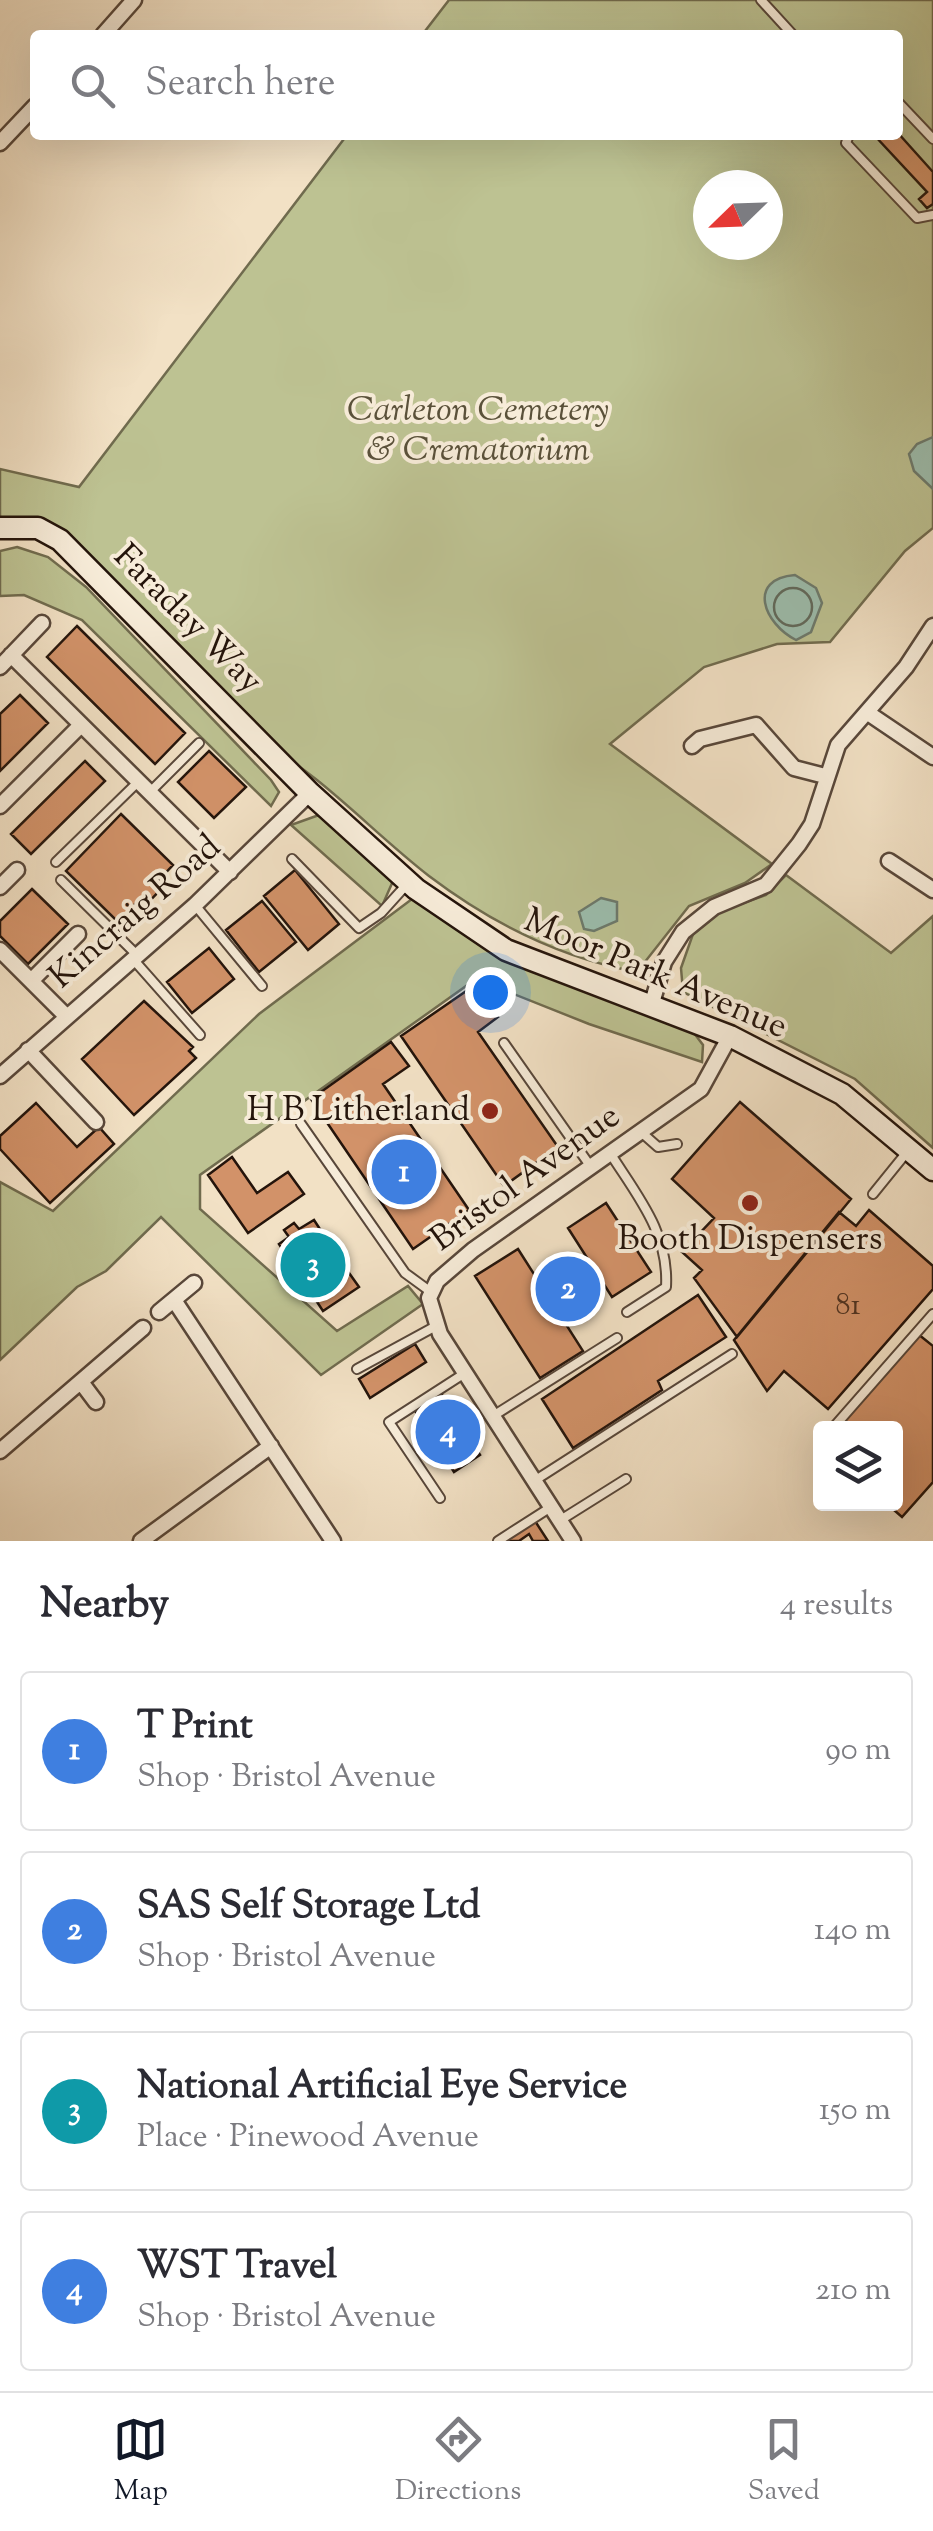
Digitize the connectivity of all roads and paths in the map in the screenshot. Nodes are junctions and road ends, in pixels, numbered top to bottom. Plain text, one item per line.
1 (134, 0) edge
2 (761, 0) edge
3 (107, 30) edge
4 (788, 30) edge
5 (903, 107) edge
6 (30, 111) edge
7 (933, 139) edge
8 (847, 140) edge
9 (0, 143) edge
10 (933, 215) edge
11 (0, 528) edge
12 (42, 623) dead end
13 (933, 626) edge
14 (12, 655) junction
15 (0, 667) edge
16 (868, 713) junction
17 (81, 725) junction
18 (198, 743) dead end
19 (692, 746) dead end
20 (933, 756) edge
21 (825, 776) junction
22 (138, 782) junction
23 (150, 794) junction
24 (310, 794) junction
25 (0, 806) edge
26 (292, 858) dead end
27 (56, 862) dead end
28 (889, 862) dead end
29 (16, 870) dead end
30 (933, 871) edge
31 (230, 872) junction
32 (61, 880) dead end
33 (409, 882) junction
34 (927, 886) edge
35 (0, 887) edge
36 (194, 905) junction
37 (78, 934) dead end
38 (0, 950) edge
39 (134, 956) junction
40 (31, 981) junction
41 (262, 986) dead end
42 (652, 1003) junction
43 (65, 1015) junction
44 (200, 1035) dead end
45 (730, 1036) junction
46 (504, 1043) dead end
47 (28, 1050) junction
48 (0, 1076) edge
49 (96, 1122) dead end
50 (301, 1124) dead end
51 (640, 1132) junction
52 (677, 1144) dead end
53 (910, 1148) junction
54 (610, 1154) junction
55 (591, 1167) junction
56 (933, 1170) edge
57 (873, 1194) dead end
58 (194, 1283) dead end
59 (430, 1292) junction
60 (174, 1300) junction
61 (159, 1312) dead end
62 (627, 1312) dead end
63 (933, 1314) edge
64 (436, 1326) junction
65 (143, 1328) dead end
66 (618, 1338) dead end
67 (732, 1354) dead end
68 (356, 1370) dead end
69 (465, 1373) junction
70 (81, 1382) junction
71 (96, 1402) dead end
72 (492, 1416) junction
73 (839, 1421) edge
74 (271, 1446) junction
75 (0, 1451) edge
76 (626, 1479) dead end
77 (534, 1481) junction
78 (440, 1498) dead end
79 (555, 1514) junction
80 (141, 1541) edge
81 (333, 1541) edge
82 (498, 1541) edge
83 (573, 1541) edge

1 - 3 street
2 - 4 lane
5 - 7 lane
6 - 9 street
8 - 10 lane
11 - 24 street, Faraday Way
12 - 14 street
13 - 16 street
14 - 15 street
14 - 17 street
16 - 20 street
16 - 21 street
17 - 22 street
17 - 25 street
18 - 23 lane
19 - 21 street
21 - 42 street
22 - 23 street
22 - 27 lane
23 - 31 street
24 - 31 street, Kincraig Road
24 - 33 street, Moor Park Avenue
26 - 33 lane
28 - 34 street
29 - 35 street
30 - 34 street
31 - 36 street, Kincraig Road
32 - 39 lane
33 - 42 street, Moor Park Avenue
36 - 39 street, Kincraig Road
36 - 41 lane
37 - 40 street
38 - 40 street
39 - 43 street, Kincraig Road
39 - 44 lane
40 - 43 street
42 - 45 street, Moor Park Avenue
43 - 47 street, Kincraig Road
45 - 51 street, Bristol Avenue
45 - 53 street, Moor Park Avenue
46 - 55 lane
47 - 48 street, Kincraig Road
47 - 49 street
50 - 59 lane
51 - 52 lane
51 - 54 street, Bristol Avenue
53 - 56 street, Moor Park Avenue
53 - 57 lane
54 - 55 street, Bristol Avenue
54 - 62 lane
55 - 59 street, Bristol Avenue
58 - 60 street
59 - 64 street, Bristol Avenue
60 - 61 street
60 - 74 street
63 - 73 lane
64 - 68 lane
64 - 69 street, Bristol Avenue
65 - 70 street
66 - 72 lane
67 - 77 lane
69 - 72 street, Bristol Avenue
69 - 78 lane
70 - 71 street
70 - 75 street
72 - 77 street, Bristol Avenue
74 - 80 street
74 - 81 street
76 - 79 lane
77 - 79 street, Bristol Avenue
79 - 82 lane
79 - 83 street, Bristol Avenue

